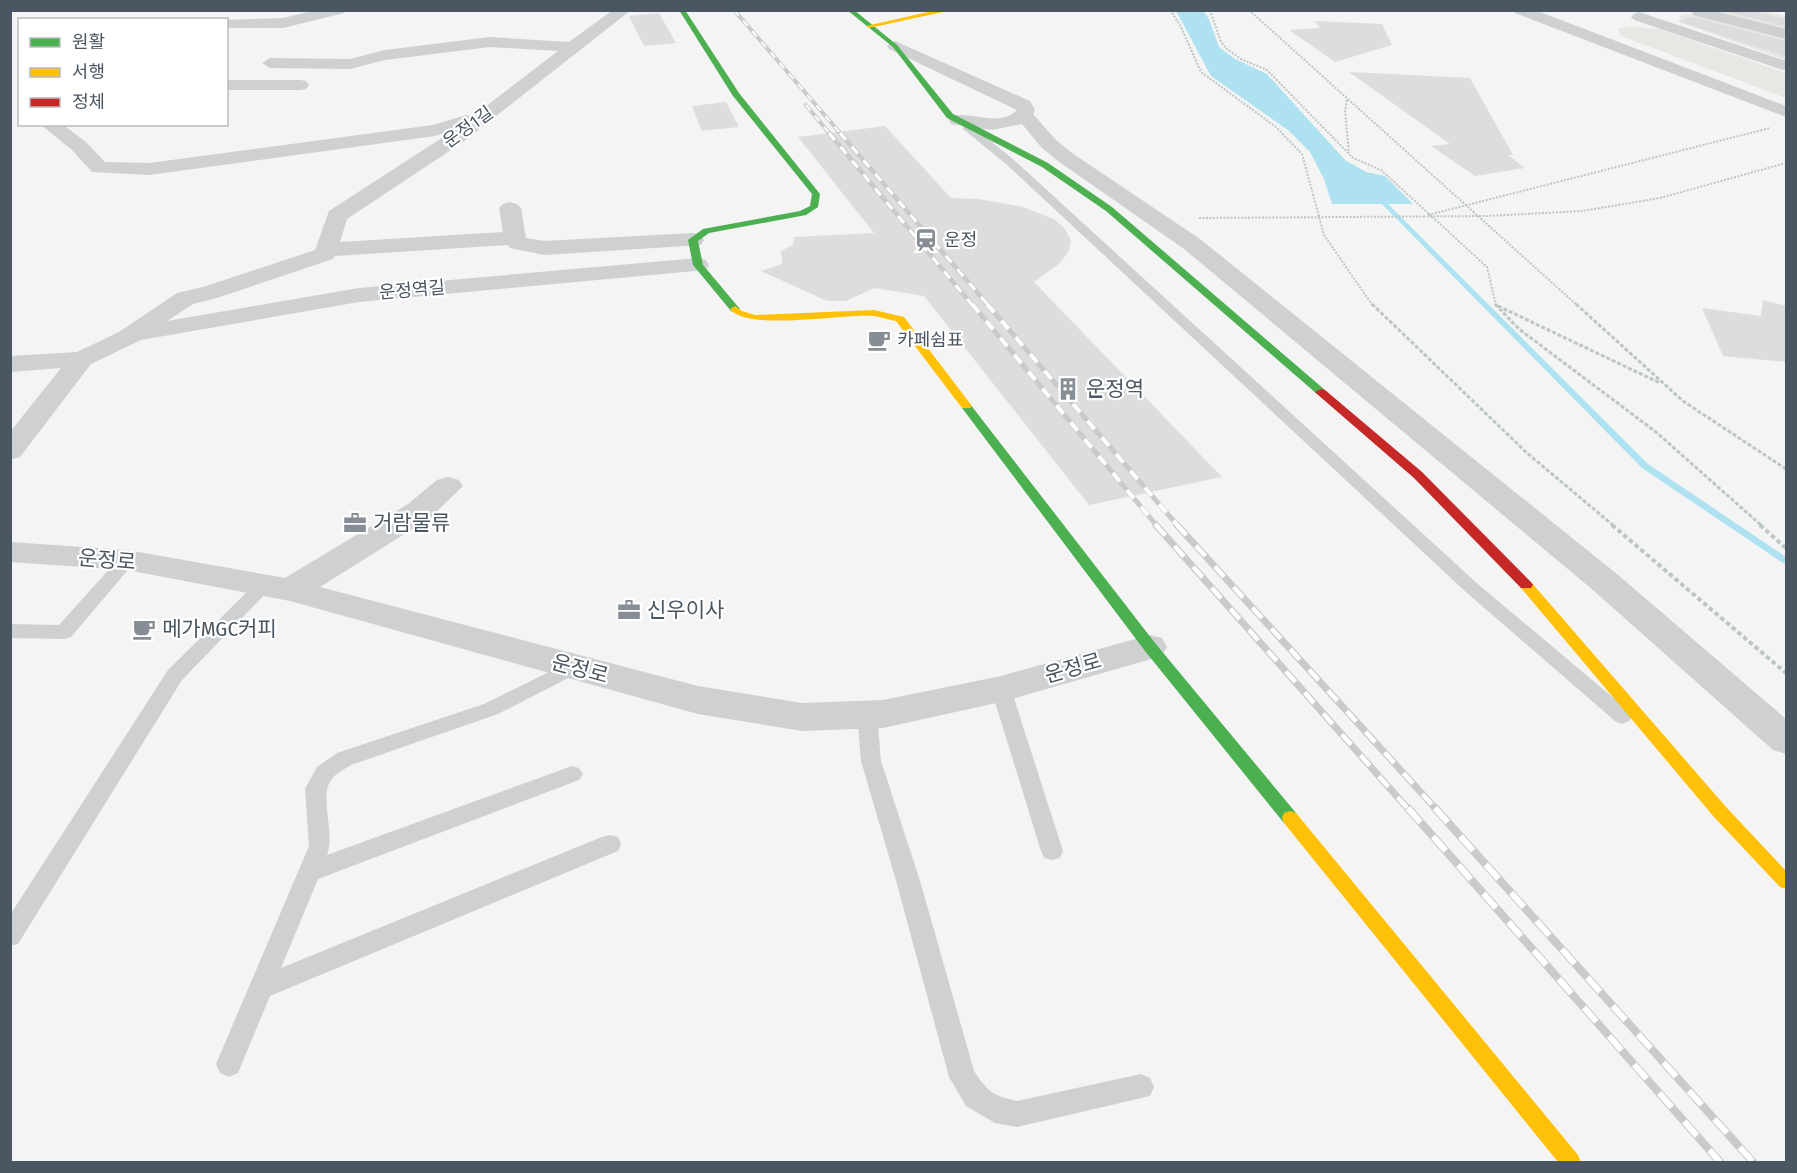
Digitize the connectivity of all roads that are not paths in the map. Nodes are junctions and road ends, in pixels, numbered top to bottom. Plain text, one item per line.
1 (339, 10) edge
2 (624, 10) edge
3 (682, 10) edge
4 (950, 10) edge
5 (1520, 10) edge
6 (1665, 10) edge
7 (851, 11) edge
8 (1698, 12) edge
9 (228, 23) edge
10 (1597, 23) dead end
11 (869, 26) junction
12 (1565, 28) junction
13 (1786, 34) edge
14 (907, 43) junction
15 (573, 47) junction
16 (270, 63) dead end
17 (1786, 66) edge
18 (228, 85) edge
19 (300, 85) dead end
20 (1015, 106) junction
21 (1786, 112) edge
22 (485, 115) junction
23 (952, 116) junction
24 (52, 126) edge
25 (510, 208) dead end
26 (515, 238) junction
27 (693, 240) junction
28 (327, 249) junction
29 (699, 265) junction
30 (128, 337) junction
31 (82, 359) junction
32 (10, 364) edge
33 (10, 451) edge
34 (448, 486) dead end
35 (10, 552) edge
36 (127, 560) junction
37 (277, 588) junction
38 (10, 631) edge
39 (1150, 646) junction
40 (573, 667) junction
41 (1001, 689) junction
42 (867, 714) junction
43 (1786, 740) edge
44 (1680, 765) junction
45 (572, 774) dead end
46 (610, 844) dead end
47 (1052, 851) dead end
48 (309, 872) junction
49 (1786, 882) edge
50 (10, 936) edge
51 (261, 988) junction
52 (229, 1064) dead end
53 (1141, 1087) dead end
54 (1571, 1162) edge

1 - 9 street
2 - 15 street, 운정1길
3 - 27 street
4 - 11 street
4 - 14 street
5 - 12 street
6 - 17 street
7 - 11 street
8 - 13 street
10 - 12 street
11 - 14 street
12 - 21 street
14 - 20 street
14 - 23 street
15 - 16 street
15 - 22 street, 운정1길
18 - 19 street
20 - 23 street
20 - 23 street
20 - 43 street
22 - 24 street
22 - 28 street, 운정1길
23 - 44 lane
23 - 44 street
25 - 26 street
26 - 27 street
26 - 28 street
27 - 29 street
28 - 30 street
29 - 30 street, 운정역길
29 - 39 street
30 - 31 street
31 - 32 street
31 - 33 street
34 - 37 street
35 - 36 street, 운정로
36 - 37 street, 운정로
36 - 38 lane
37 - 40 street, 운정로
37 - 50 lane
39 - 41 street, 운정로
39 - 54 street
40 - 42 street, 운정로
40 - 48 lane
41 - 42 street, 운정로
41 - 47 lane
42 - 53 lane
44 - 49 street
45 - 48 lane
46 - 51 lane
48 - 51 lane
51 - 52 lane

